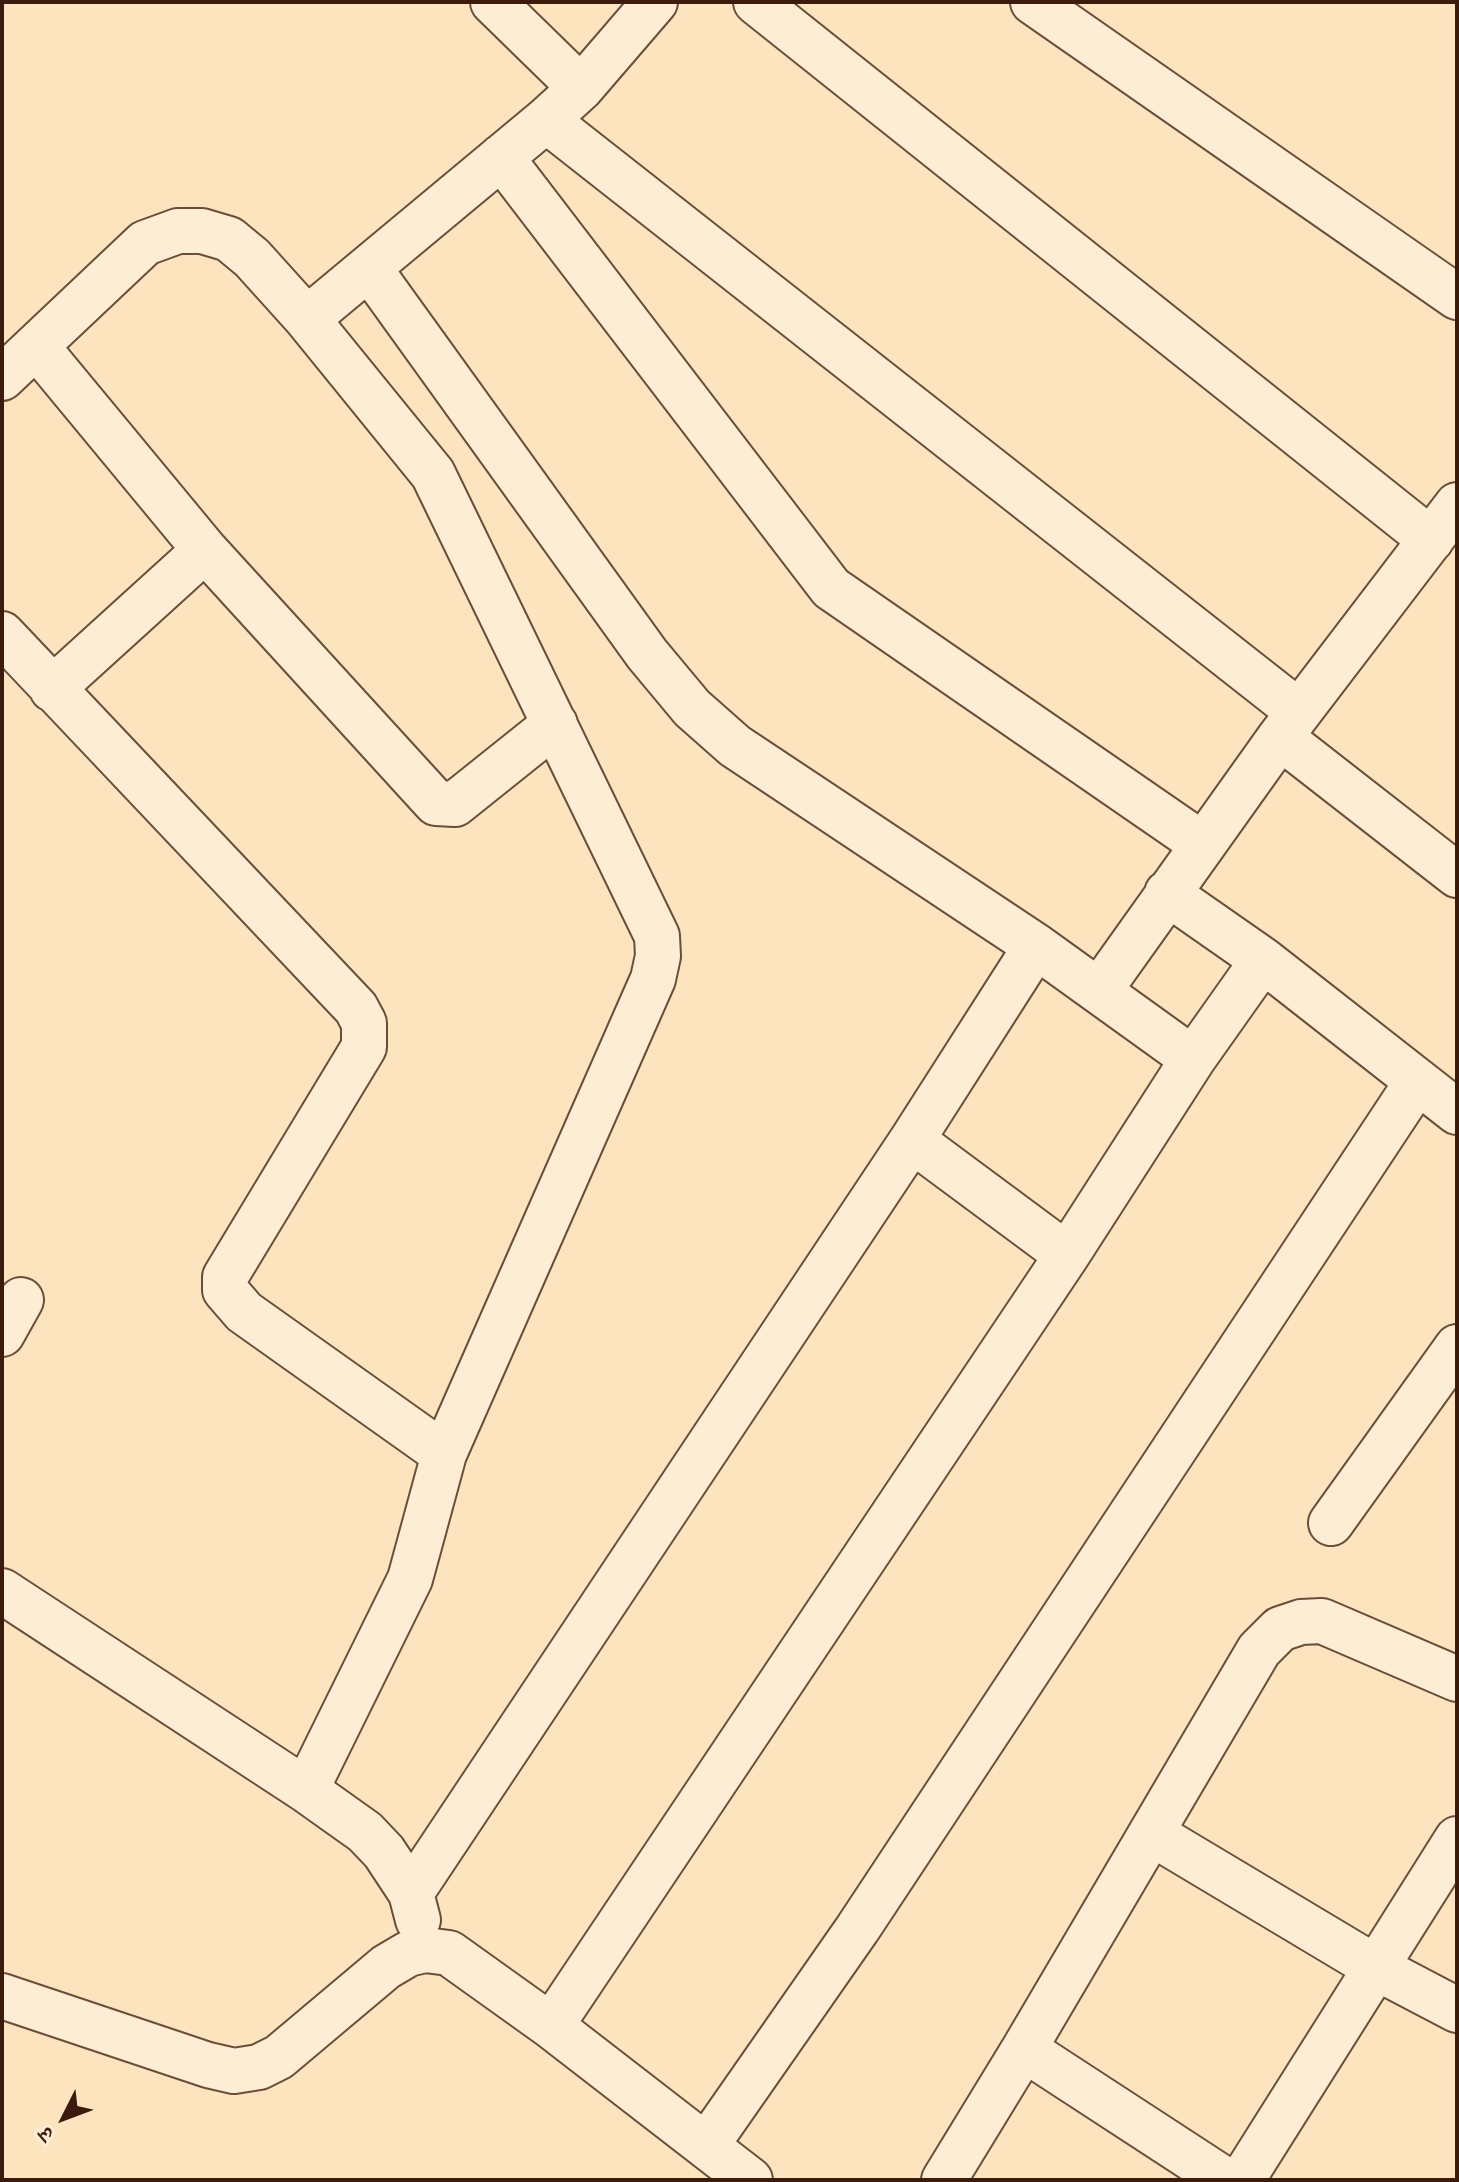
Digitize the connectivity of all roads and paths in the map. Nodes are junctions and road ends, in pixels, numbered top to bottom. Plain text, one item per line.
1 (493, 2) edge
2 (655, 2) edge
3 (756, 2) edge
4 (1033, 2) edge
5 (581, 88) junction
6 (546, 120) junction
7 (501, 157) junction
8 (369, 268) junction
9 (1457, 297) edge
10 (307, 319) junction
11 (37, 347) junction
12 (2, 378) edge
13 (1457, 505) edge
14 (1431, 540) junction
15 (205, 550) junction
16 (2, 634) edge
17 (52, 689) junction
18 (555, 724) junction
19 (1290, 724) junction
20 (1202, 844) junction
21 (1457, 875) edge
22 (1167, 893) junction
23 (1036, 946) junction
24 (1263, 960) junction
25 (1099, 991) junction
26 (1193, 1059) junction
27 (1417, 1082) junction
28 (1457, 1112) edge
29 (912, 1140) junction
30 (1067, 1255) junction
31 (1457, 1347) edge
32 (444, 1454) junction
33 (1331, 1523) dead end
34 (2, 1591) edge
35 (1453, 1669) edge
36 (306, 1790) junction
37 (1151, 1833) junction
38 (1457, 1839) edge
39 (411, 1893) junction
40 (425, 1950) junction
41 (1375, 1967) junction
42 (2, 1996) edge
43 (1457, 2010) edge
44 (551, 2026) junction
45 (1024, 2049) junction
46 (724, 2167) edge
47 (944, 2180) edge
48 (1225, 2180) edge
49 (1242, 2180) edge

1 - 5 street
2 - 5 street
3 - 14 street
4 - 9 street
5 - 6 street
6 - 7 street
6 - 19 street
7 - 8 street
7 - 20 street
8 - 10 street
8 - 23 street
10 - 11 street
10 - 18 street
11 - 12 street
11 - 15 street
13 - 14 street
14 - 19 street
15 - 17 street
15 - 18 street
16 - 17 street
17 - 32 street
18 - 32 street
19 - 20 street
19 - 21 street
20 - 22 street
22 - 24 street
22 - 25 street
23 - 25 street
23 - 29 street
24 - 26 street
24 - 27 street
25 - 26 street
26 - 30 street
27 - 28 street
27 - 46 street
29 - 30 street
29 - 39 street
30 - 44 street
31 - 33 street
32 - 36 street
34 - 36 street
35 - 37 street
36 - 39 street
37 - 41 street
37 - 45 street
38 - 41 street
39 - 40 street
40 - 42 street
40 - 44 street
41 - 43 street
41 - 49 street
44 - 46 street
45 - 47 street
45 - 48 street

